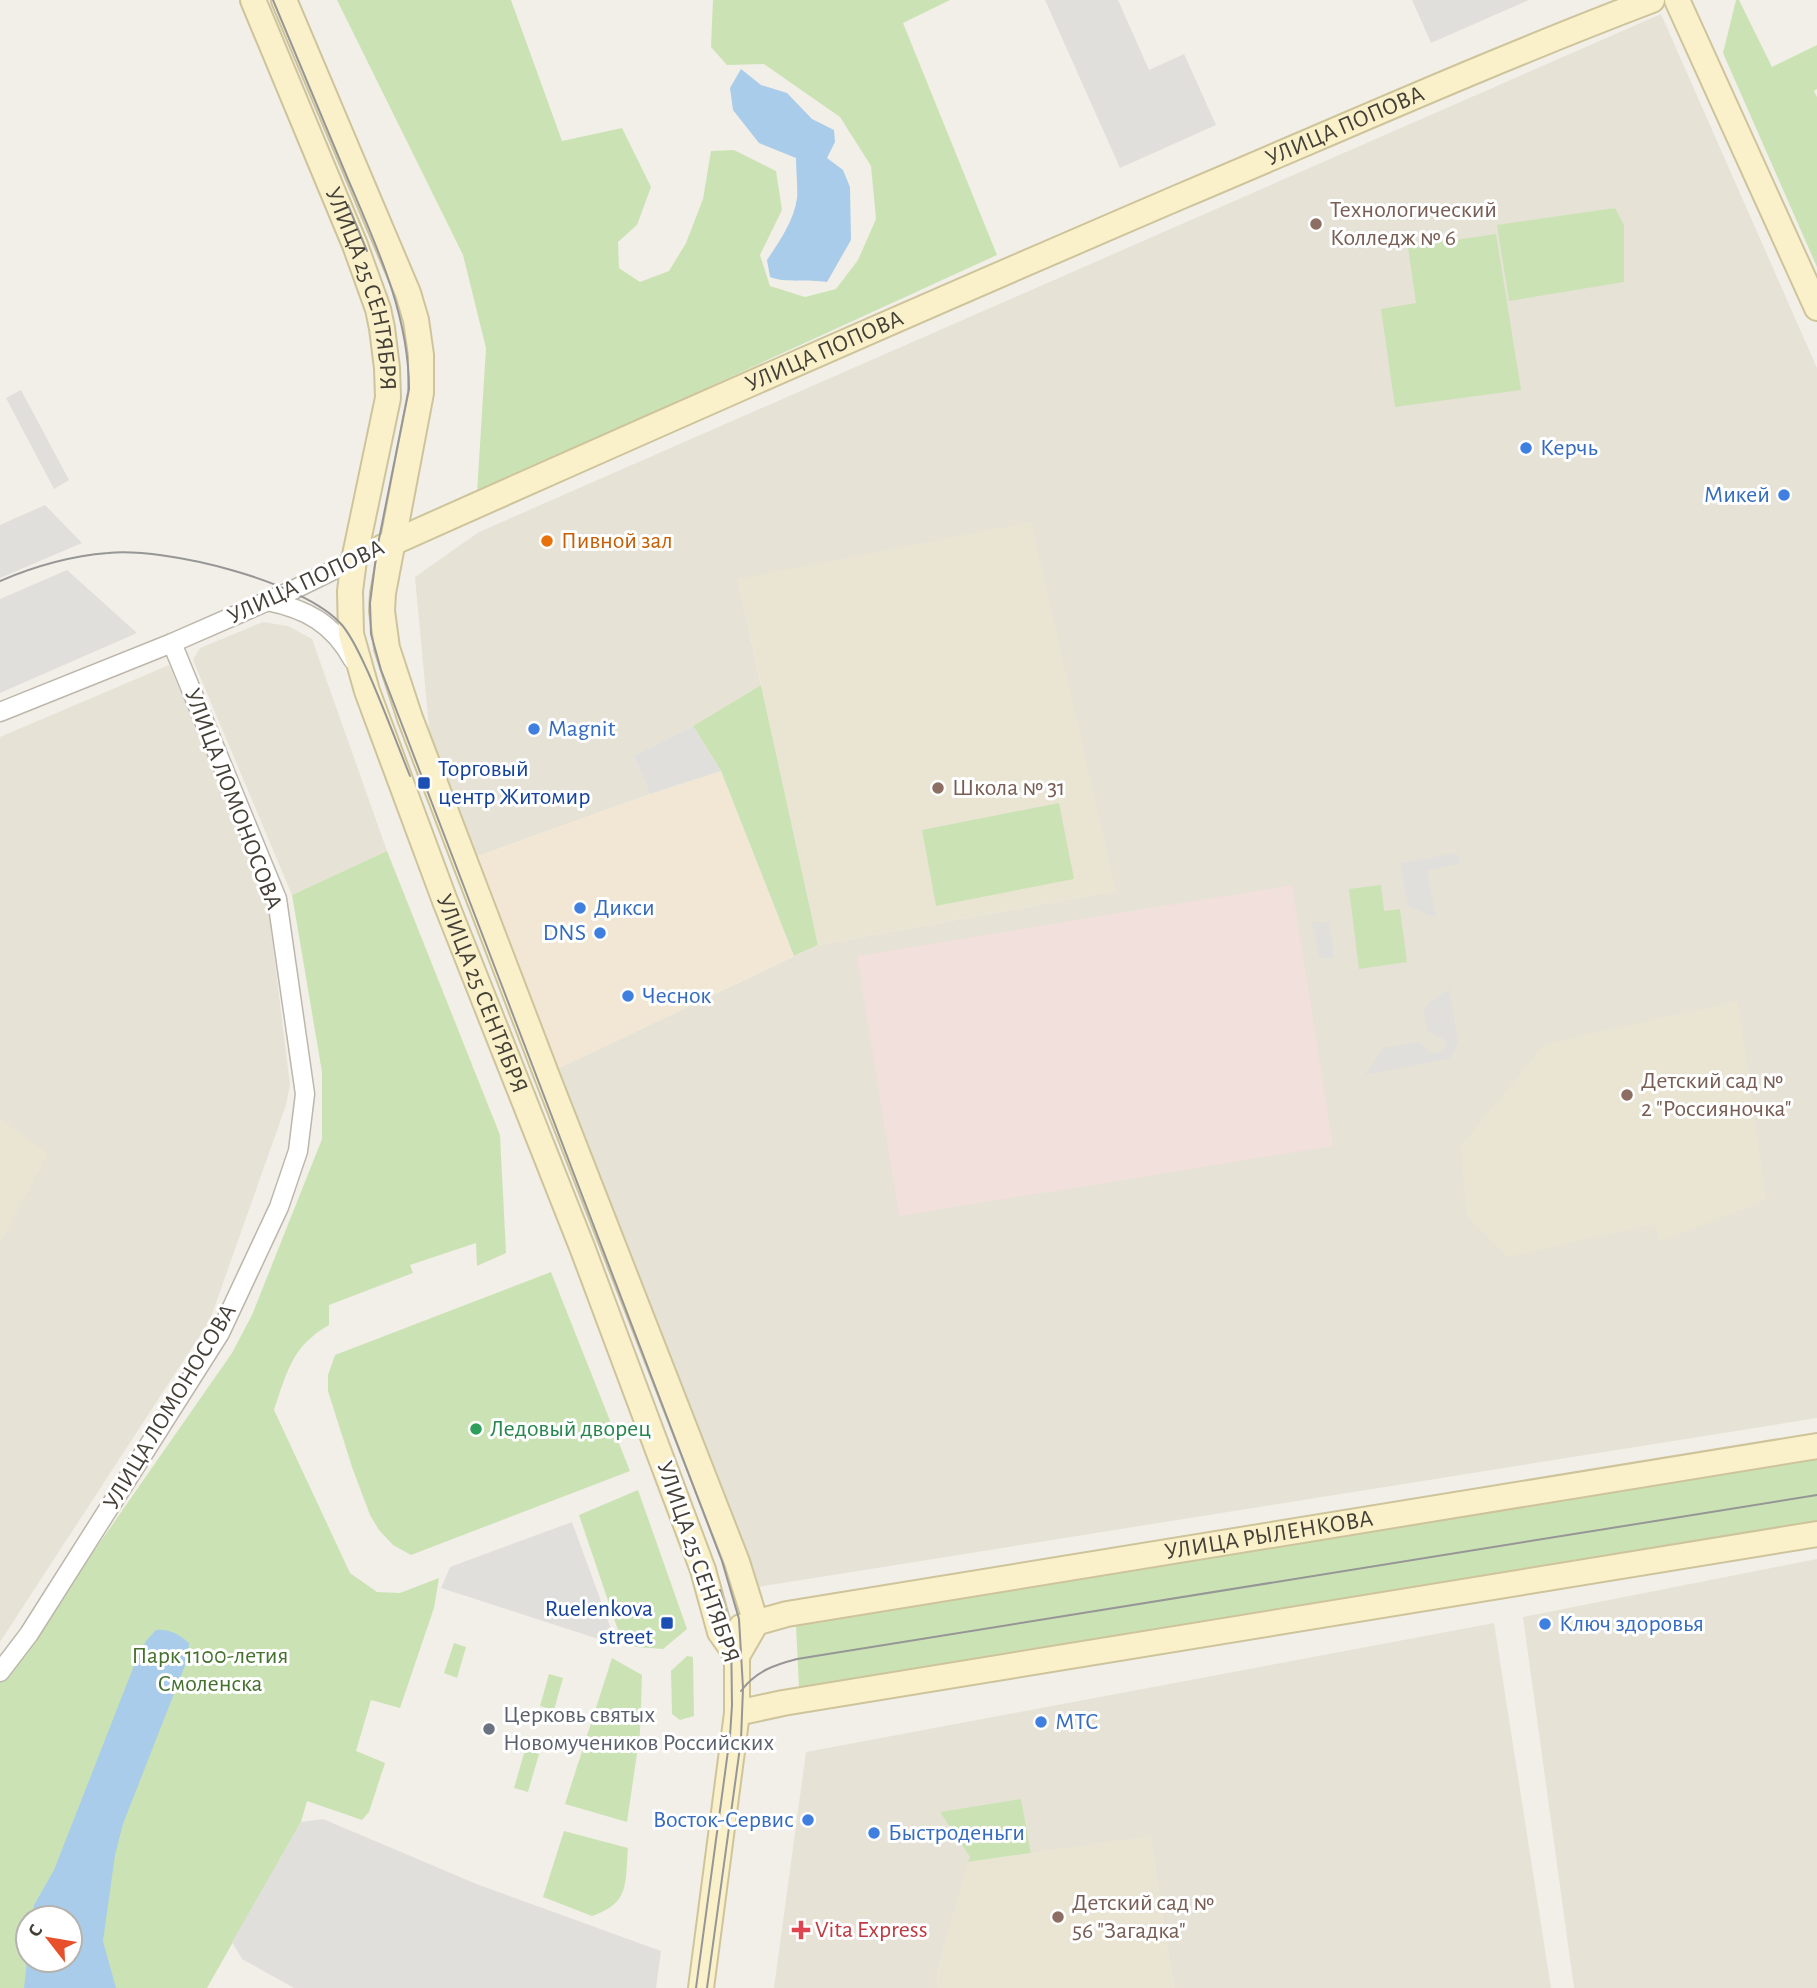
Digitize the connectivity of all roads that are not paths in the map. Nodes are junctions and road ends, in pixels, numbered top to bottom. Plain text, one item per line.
1 (253, 0) edge
2 (284, 0) edge
3 (1652, 0) edge
4 (1677, 0) edge
5 (1817, 308) edge
6 (393, 542) junction
7 (354, 560) junction
8 (267, 601) junction
9 (172, 643) junction
10 (367, 691) junction
11 (0, 712) edge
12 (1817, 1446) edge
13 (1817, 1534) edge
14 (756, 1623) junction
15 (720, 1632) junction
16 (737, 1657) junction
17 (0, 1672) edge
18 (737, 1713) junction
19 (701, 1988) edge

1 - 7 main road, УЛИЦА 25 СЕНТЯБРЯ
2 - 6 main road
3 - 6 main road, УЛИЦА ПОПОВА
4 - 5 main road
6 - 7 main road, УЛИЦА ПОПОВА
6 - 14 main road
7 - 8 street, УЛИЦА ПОПОВА
7 - 10 main road, УЛИЦА 25 СЕНТЯБРЯ
8 - 9 street, УЛИЦА ПОПОВА
8 - 10 street
9 - 11 street, УЛИЦА ПОПОВА
9 - 17 street, УЛИЦА ЛОМОНОСОВА
10 - 15 main road, УЛИЦА 25 СЕНТЯБРЯ
12 - 14 main road, УЛИЦА РЫЛЕНКОВА
13 - 18 main road
14 - 15 main road, УЛИЦА РЫЛЕНКОВА
14 - 16 main road
15 - 16 main road, УЛИЦА 25 СЕНТЯБРЯ
16 - 18 main road, УЛИЦА 25 СЕНТЯБРЯ
18 - 19 main road, УЛИЦА 25 СЕНТЯБРЯ

